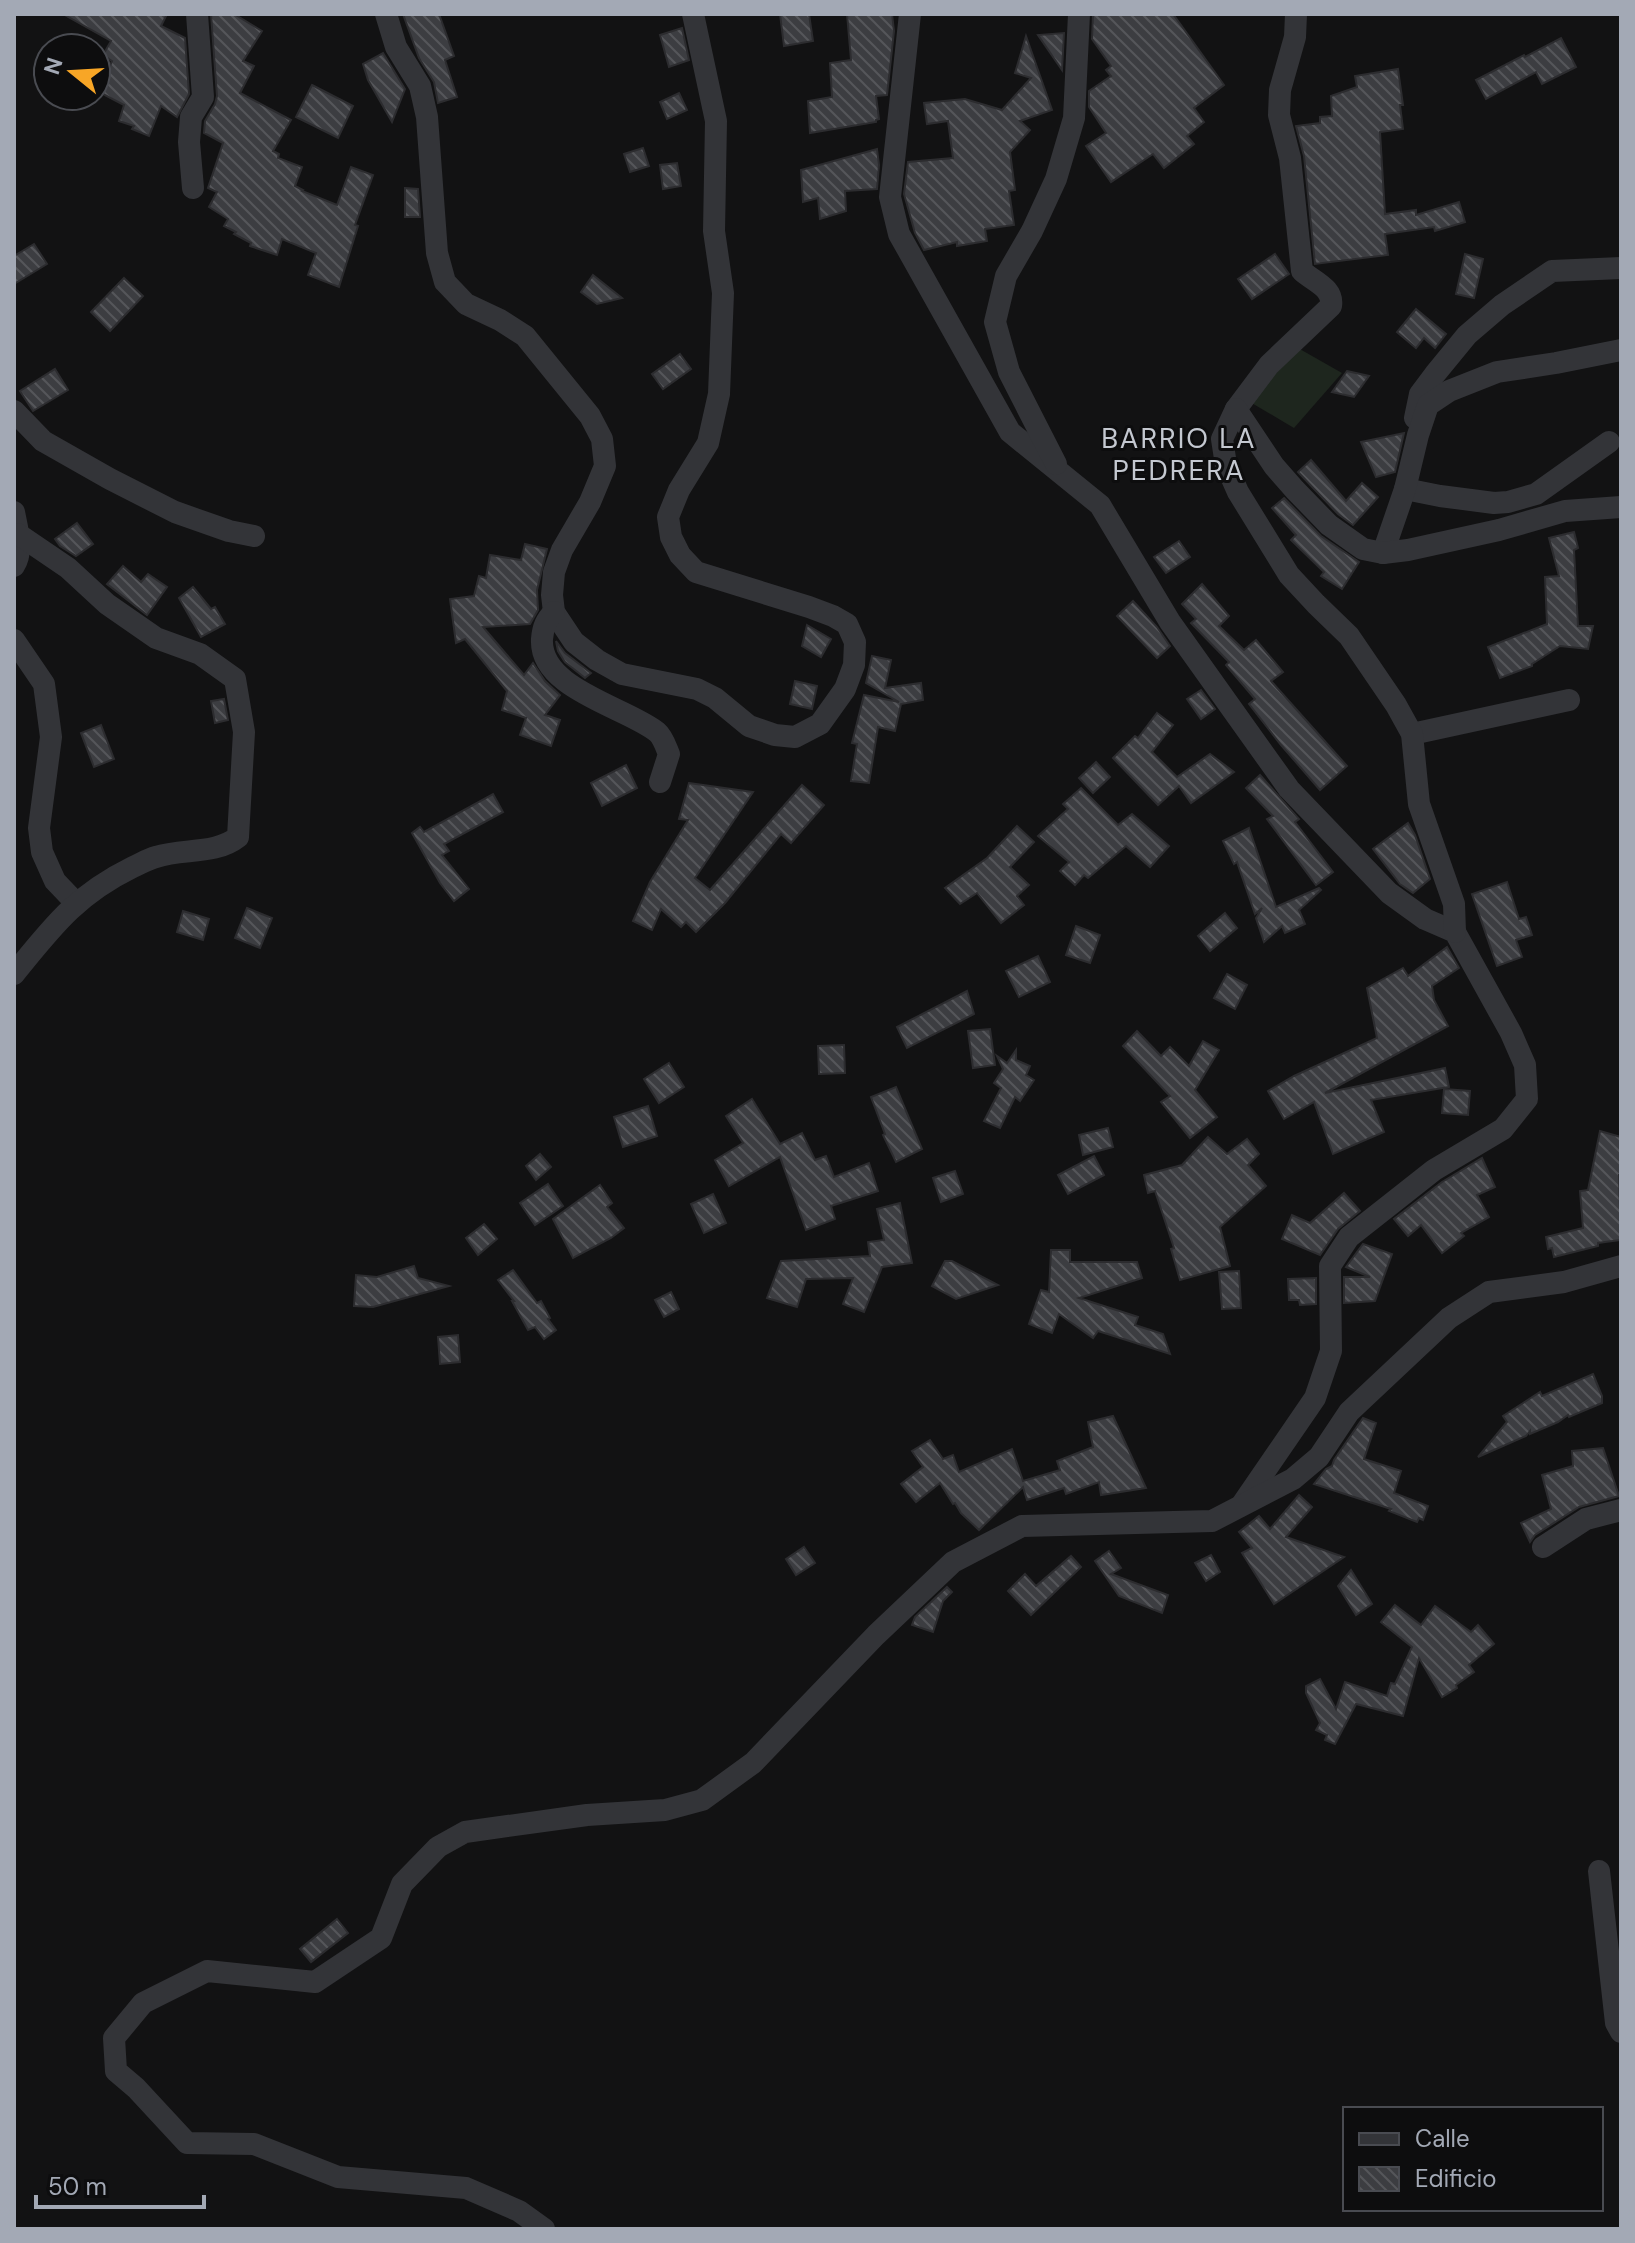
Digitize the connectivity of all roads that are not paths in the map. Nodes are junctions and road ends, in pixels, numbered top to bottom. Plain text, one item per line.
1 (197, 14) edge
2 (386, 14) edge
3 (693, 14) edge
4 (910, 14) edge
5 (1079, 14) edge
6 (1296, 14) edge
7 (193, 188) dead end
8 (1621, 268) edge
9 (1621, 350) edge
10 (1236, 409) junction
11 (14, 411) edge
12 (1418, 435) junction
13 (1609, 442) dead end
14 (1060, 472) junction
15 (1405, 489) junction
16 (1621, 507) edge
17 (16, 523) edge
18 (254, 536) dead end
19 (1383, 553) junction
20 (14, 566) edge
21 (554, 612) junction
22 (14, 640) edge
23 (1569, 700) dead end
24 (1412, 734) junction
25 (660, 782) dead end
26 (76, 903) junction
27 (1455, 932) junction
28 (14, 974) edge
29 (1621, 1266) edge
30 (1240, 1507) junction
31 (1621, 1510) edge
32 (1543, 1547) dead end
33 (1599, 1871) dead end
34 (1621, 2032) edge
35 (544, 2229) edge

1 - 7 street
2 - 21 street
3 - 21 street
4 - 14 street
5 - 14 street
6 - 10 street
8 - 12 street
9 - 12 street
10 - 19 street
10 - 24 street
11 - 18 street
12 - 15 street
13 - 15 street
14 - 27 street
15 - 19 street
16 - 19 street
17 - 20 street
17 - 26 street
21 - 25 street
22 - 26 street
23 - 24 street
24 - 27 street
26 - 28 street
27 - 30 street
29 - 30 street
30 - 35 street
31 - 32 street
33 - 34 street

